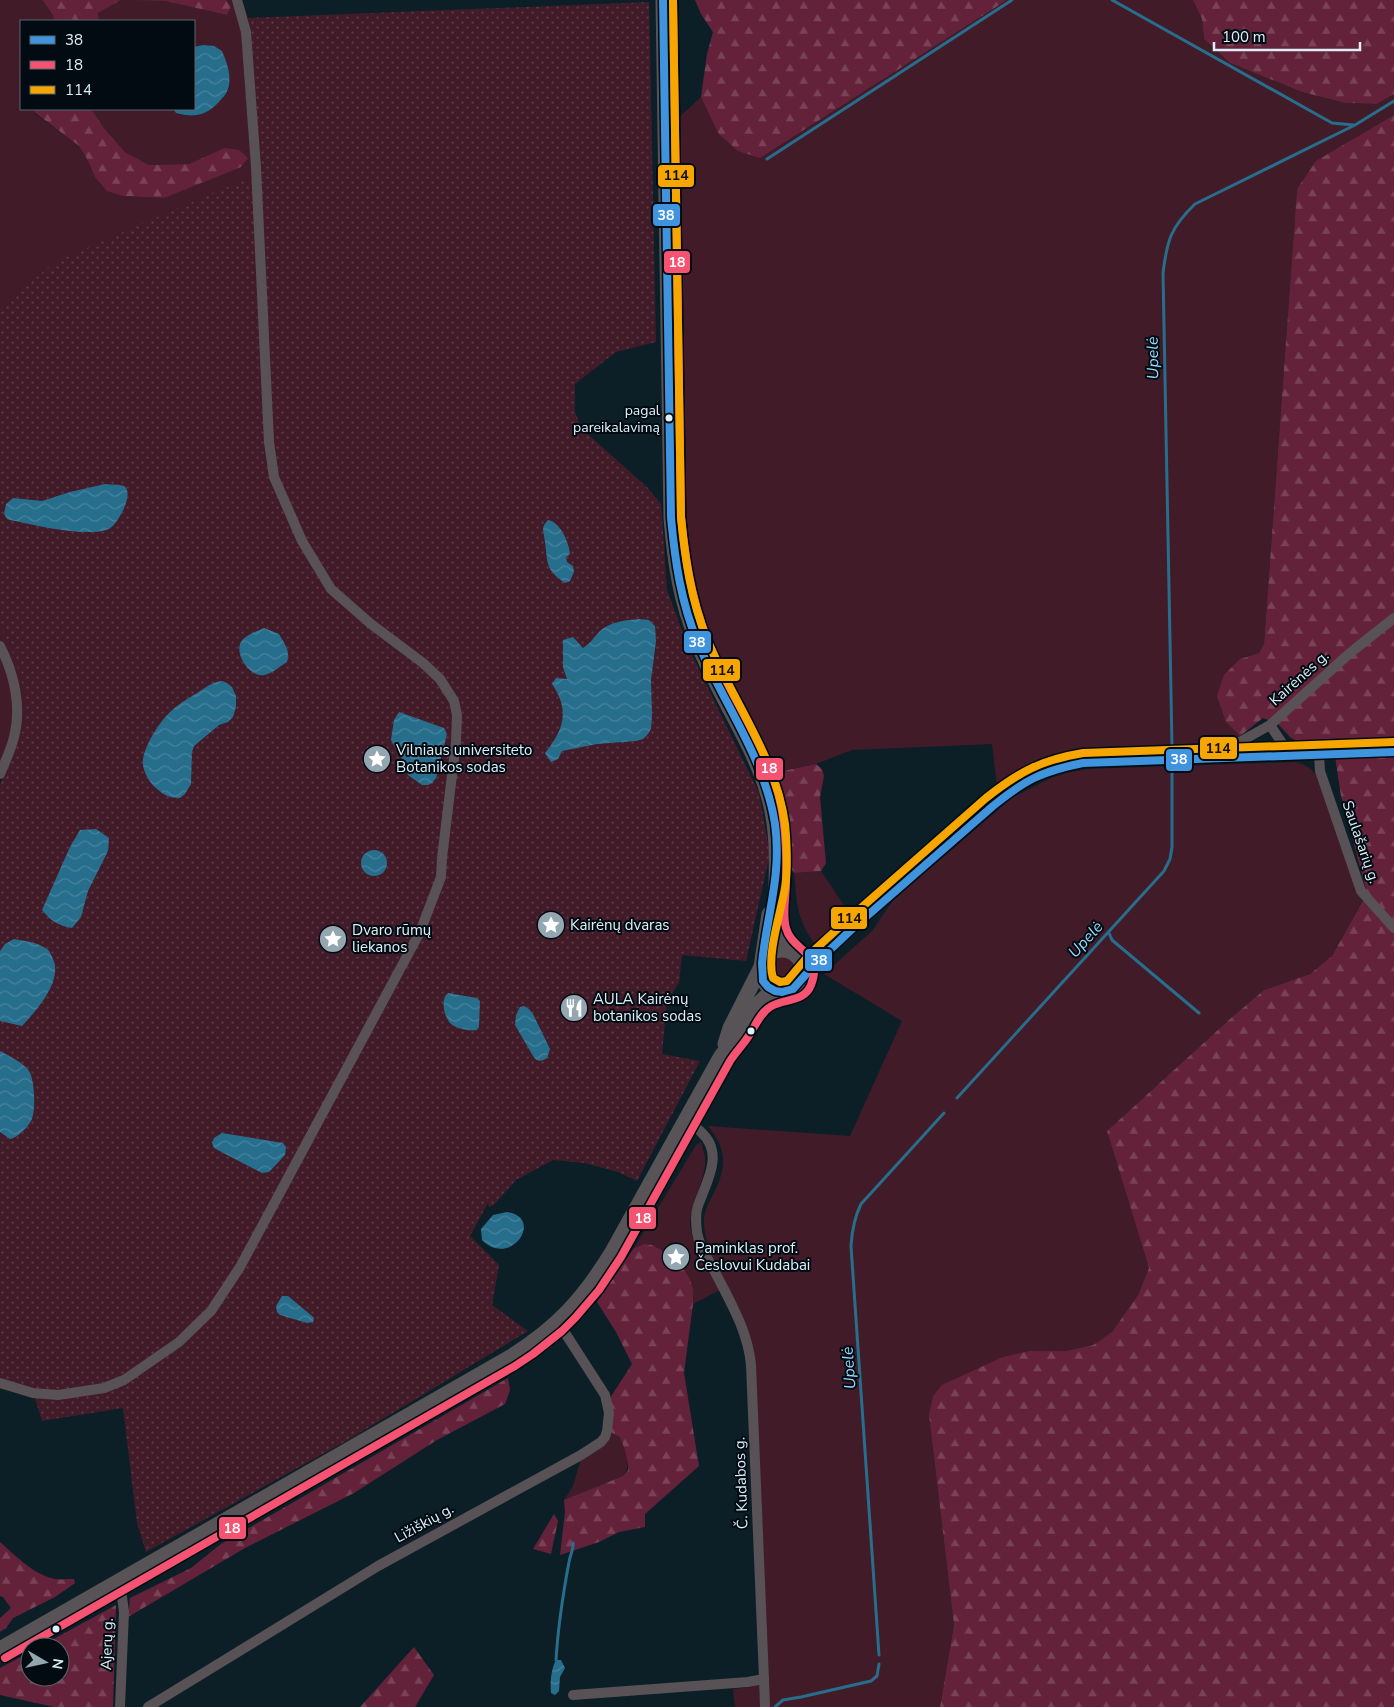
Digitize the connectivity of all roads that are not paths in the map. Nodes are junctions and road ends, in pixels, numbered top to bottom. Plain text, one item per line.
1 (237, 0) edge
2 (663, 0) edge
3 (1394, 618) edge
4 (0, 646) edge
5 (1270, 725) junction
6 (1394, 752) edge
7 (1319, 755) junction
8 (1287, 756) junction
9 (1225, 758) junction
10 (0, 774) edge
11 (775, 886) junction
12 (1394, 928) edge
13 (849, 931) junction
14 (792, 953) junction
15 (761, 967) junction
16 (802, 980) junction
17 (779, 992) junction
18 (721, 1056) junction
19 (686, 1120) junction
20 (558, 1322) junction
21 (0, 1383) edge
22 (116, 1582) junction
23 (0, 1649) edge
24 (764, 1679) junction
25 (573, 1694) dead end
26 (120, 1707) edge
27 (148, 1707) edge
28 (765, 1707) edge

1 - 21 street
2 - 11 main road
3 - 5 street, Kairėnės g.
4 - 10 street
5 - 8 street
5 - 9 street, Kairėnės g.
6 - 7 street
7 - 8 street
7 - 12 street, Saulašarių g.
8 - 9 street
9 - 13 street
11 - 14 main road
11 - 15 main road
13 - 14 street
13 - 16 street
14 - 15 main road
14 - 16 main road
15 - 17 main road
15 - 18 main road
16 - 17 main road
17 - 18 main road
18 - 19 main road
19 - 20 main road
19 - 24 street, Č. Kudabos g.
20 - 22 main road
20 - 27 street, Ližiškių g.
22 - 23 main road
22 - 26 street, Ajerų g.
24 - 25 street
24 - 28 street, Č. Kudabos g.

